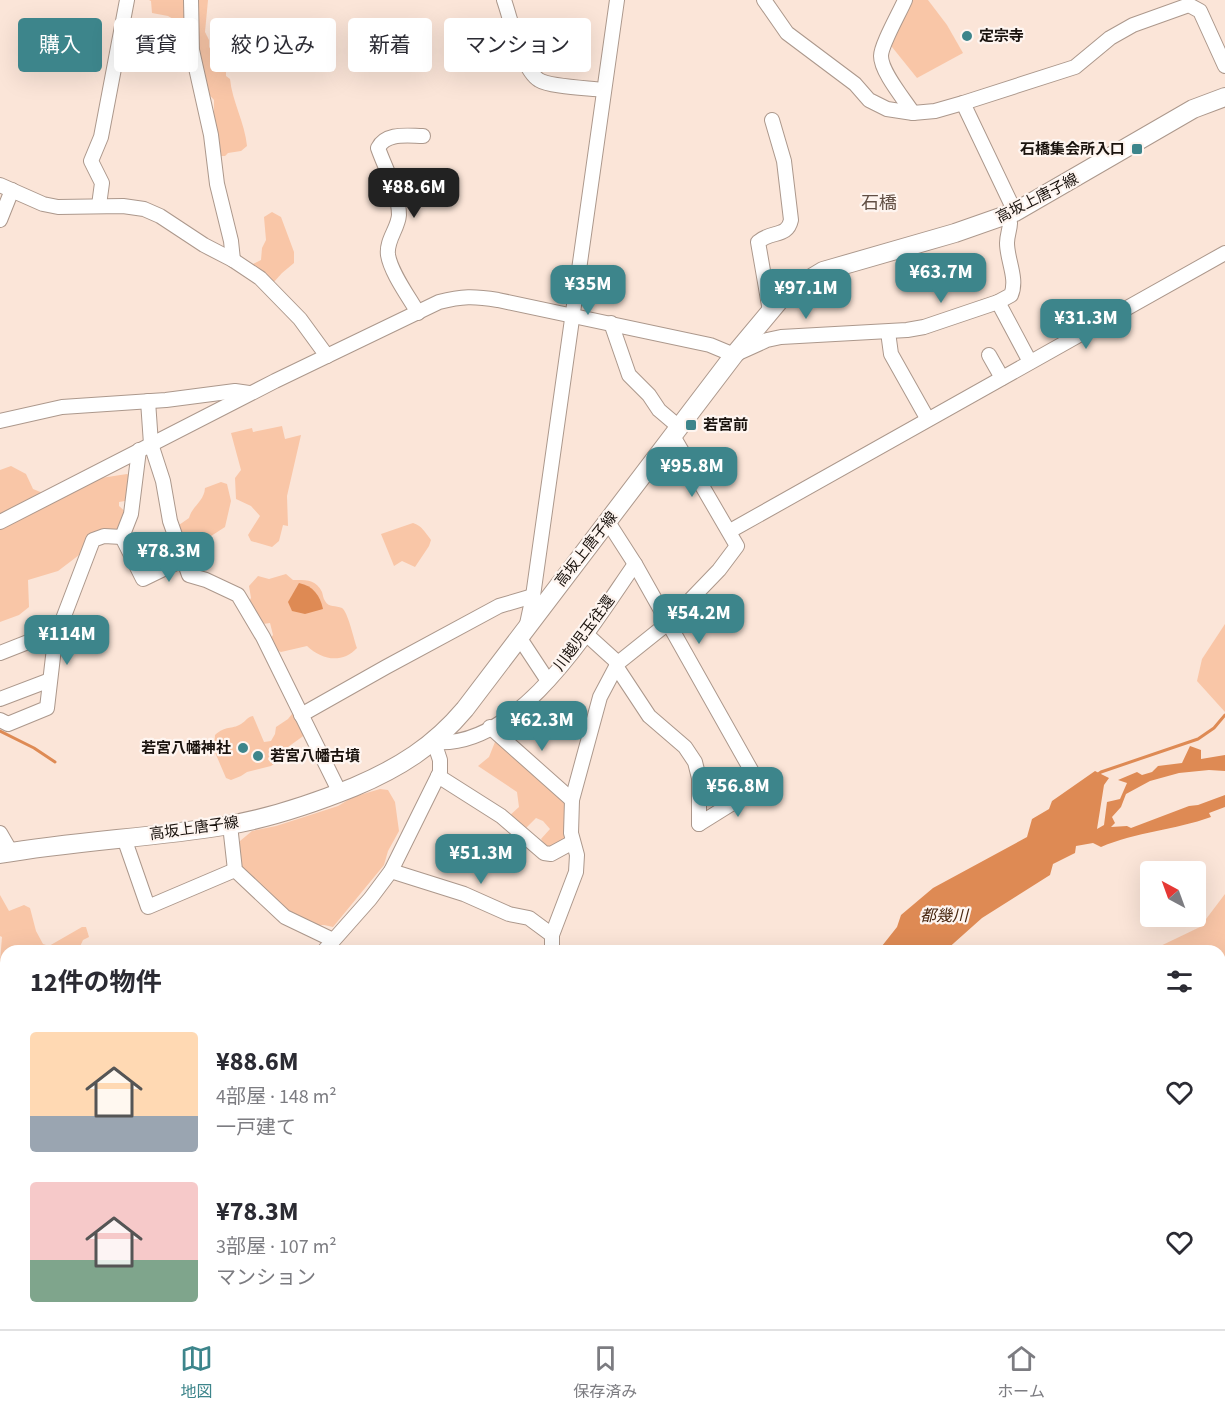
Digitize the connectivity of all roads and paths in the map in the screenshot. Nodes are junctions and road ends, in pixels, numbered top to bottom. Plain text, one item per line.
1 (127, 0) edge
2 (191, 0) edge
3 (504, 0) edge
4 (617, 0) edge
5 (764, 0) edge
6 (906, 0) edge
7 (1225, 66) edge
8 (604, 90) junction
9 (1225, 97) edge
10 (963, 104) junction
11 (913, 113) junction
12 (772, 120) dead end
13 (423, 136) dead end
14 (6, 188) edge
15 (99, 205) junction
16 (1012, 213) junction
17 (0, 220) edge
18 (1225, 253) edge
19 (233, 260) junction
20 (998, 302) junction
21 (770, 311) junction
22 (418, 313) junction
23 (573, 315) junction
24 (611, 323) junction
25 (888, 332) junction
26 (734, 355) junction
27 (989, 355) dead end
28 (327, 356) junction
29 (1030, 362) junction
30 (1002, 378) junction
31 (251, 393) junction
32 (148, 401) junction
33 (927, 418) junction
34 (0, 422) edge
35 (676, 431) junction
36 (145, 447) junction
37 (0, 522) edge
38 (608, 522) junction
39 (730, 531) junction
40 (122, 537) junction
41 (182, 560) junction
42 (635, 564) junction
43 (533, 596) junction
44 (668, 622) junction
45 (56, 631) junction
46 (523, 631) junction
47 (586, 634) junction
48 (0, 653) edge
49 (617, 665) junction
50 (50, 680) junction
51 (548, 681) junction
52 (0, 699) edge
53 (301, 715) junction
54 (0, 720) edge
55 (490, 727) junction
56 (434, 742) junction
57 (438, 776) junction
58 (340, 792) junction
59 (572, 800) junction
60 (230, 825) junction
61 (0, 833) edge
62 (124, 838) junction
63 (573, 843) junction
64 (6, 853) edge
65 (235, 870) junction
66 (391, 871) junction
67 (552, 935) junction
68 (327, 945) edge
69 (330, 945) edge
70 (552, 945) edge

1 - 15 street
2 - 19 street
3 - 8 street
4 - 8 street
5 - 11 street
6 - 11 street
7 - 10 street
8 - 23 street
9 - 16 main road, 高坂上唐子線
10 - 11 street
10 - 16 street
12 - 21 street
13 - 22 street
14 - 15 street
14 - 17 street
15 - 19 street
16 - 20 street
16 - 21 main road, 高坂上唐子線
18 - 29 street
19 - 28 street
20 - 25 street
20 - 29 street
21 - 26 main road, 高坂上唐子線
22 - 23 street
22 - 28 street
23 - 24 street
23 - 43 street
24 - 26 street
24 - 35 street
25 - 26 street
25 - 33 street
26 - 35 main road, 高坂上唐子線
27 - 30 street
28 - 31 street
29 - 30 street
30 - 33 street
31 - 32 street
31 - 36 street
32 - 34 street
32 - 36 street
33 - 39 street
35 - 38 main road, 高坂上唐子線
35 - 39 street
36 - 37 street
36 - 40 street
36 - 41 street
38 - 42 street
38 - 46 main road, 高坂上唐子線
39 - 44 street
40 - 41 street
40 - 45 street
41 - 53 street
42 - 44 street
42 - 47 street, 川越児玉往還
43 - 46 street
43 - 53 street
44 - 49 street
44 - 49 street
45 - 48 street
45 - 50 street
46 - 51 street
46 - 56 main road, 高坂上唐子線
47 - 49 street
47 - 51 street, 川越児玉往還
49 - 59 street
50 - 52 street
50 - 54 street
51 - 55 street, 川越児玉往還
53 - 58 street
55 - 56 street, 川越児玉往還
55 - 59 street
56 - 57 street
56 - 58 main road, 高坂上唐子線
57 - 63 street
57 - 66 street
58 - 60 main road, 高坂上唐子線
59 - 63 street
60 - 62 main road, 高坂上唐子線
60 - 65 street
61 - 64 street
62 - 64 main road, 高坂上唐子線
62 - 65 street
63 - 67 street
65 - 68 street
66 - 67 street
66 - 69 street
67 - 70 street

